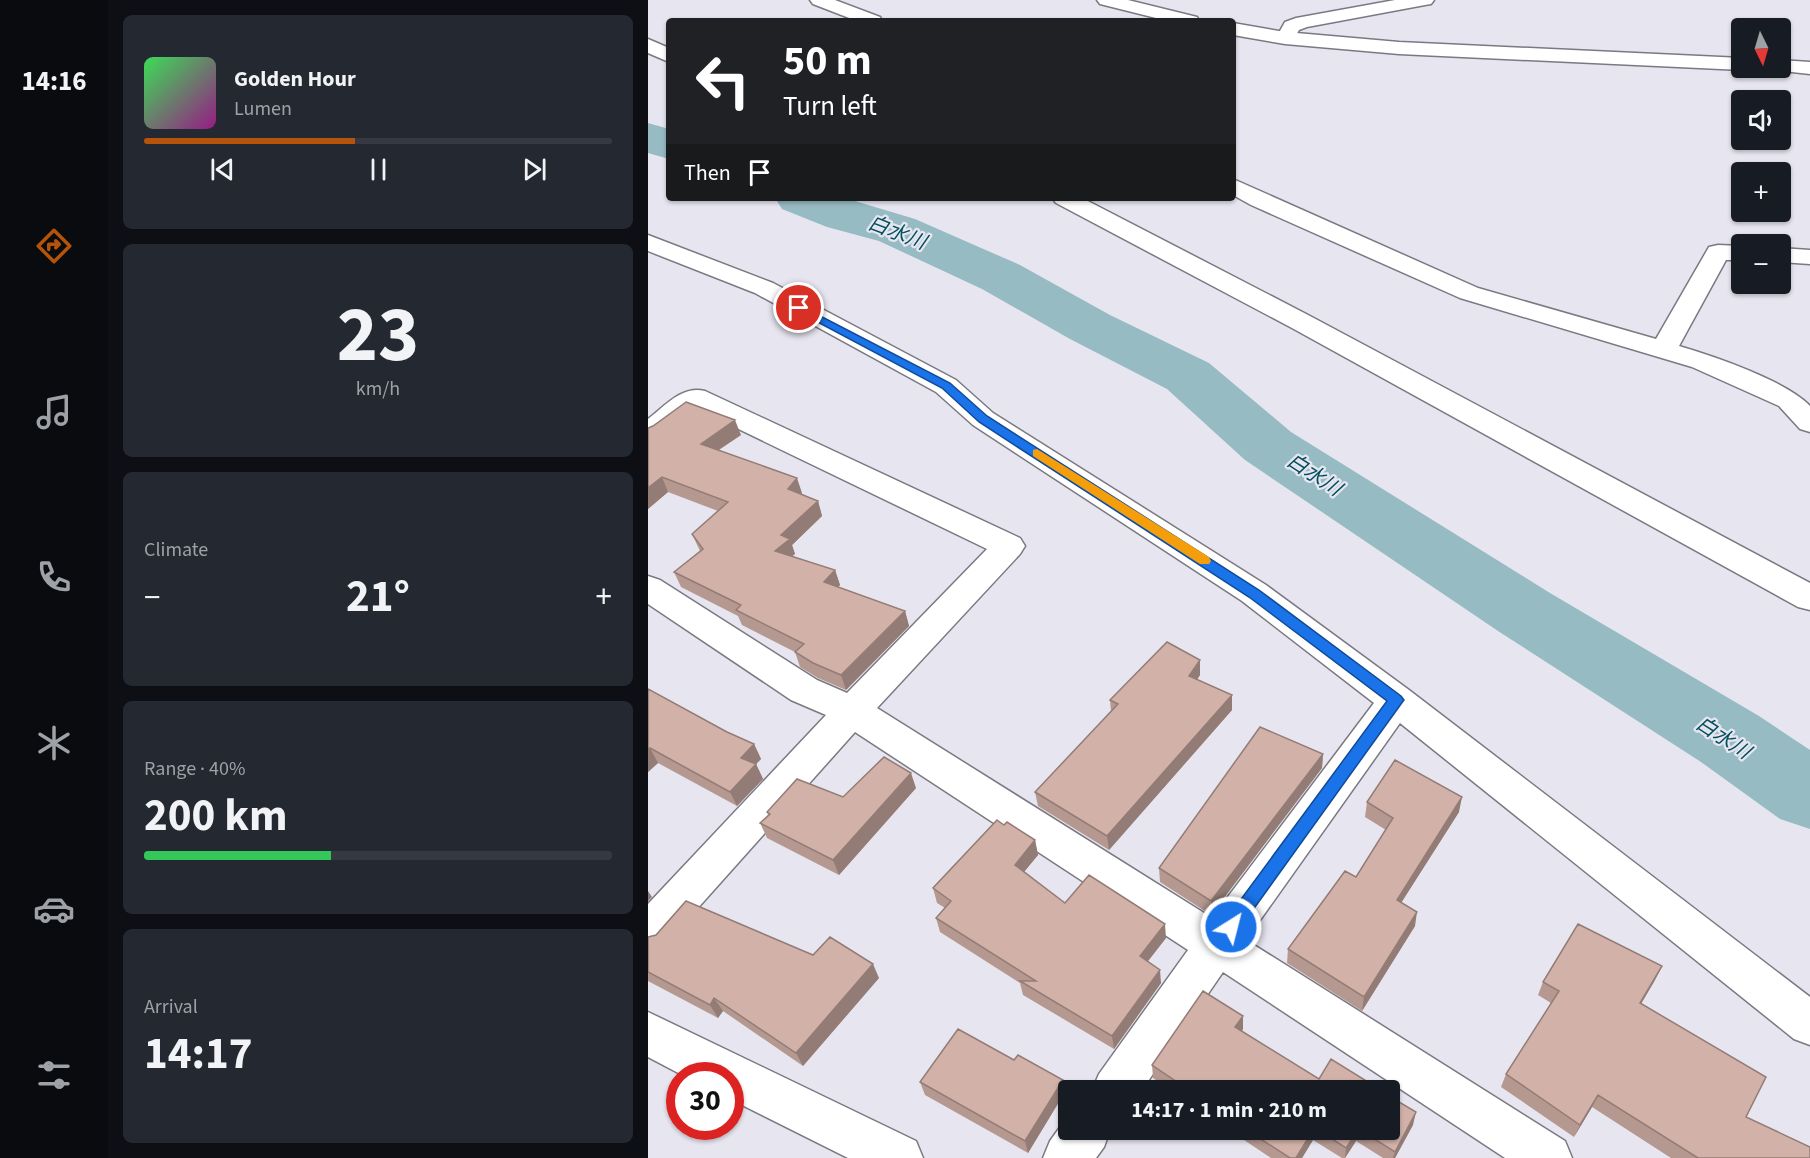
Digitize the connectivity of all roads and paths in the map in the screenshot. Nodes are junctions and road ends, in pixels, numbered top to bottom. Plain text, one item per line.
1 (819, 0) edge
2 (1106, 0) edge
3 (1425, 0) edge
4 (865, 18) edge
5 (1178, 18) edge
6 (1236, 29) edge
7 (1285, 38) junction
8 (648, 45) edge
9 (666, 54) edge
10 (1731, 63) edge
11 (1791, 67) edge
12 (1810, 68) edge
13 (1236, 187) edge
14 (1070, 201) edge
15 (648, 242) edge
16 (1731, 253) edge
17 (1791, 256) edge
18 (1810, 257) edge
19 (1664, 349) junction
20 (1810, 423) edge
21 (648, 433) edge
22 (648, 588) edge
23 (1810, 598) edge
24 (1396, 700) junction
25 (852, 711) junction
26 (648, 933) edge
27 (1217, 945) junction
28 (1810, 1024) edge
29 (648, 1034) edge
30 (1121, 1080) edge
31 (1080, 1140) edge
32 (898, 1158) edge
33 (1067, 1158) edge
34 (1548, 1158) edge

1 - 4 street
2 - 5 street
3 - 7 street
6 - 7 street
7 - 10 street
8 - 9 street
11 - 12 street
13 - 19 street
14 - 23 street
15 - 24 street
16 - 19 street
17 - 18 street
19 - 20 street
21 - 25 street
22 - 25 street
24 - 27 street
24 - 28 street
25 - 26 street
25 - 27 street
27 - 30 street
27 - 34 street
29 - 32 street
31 - 33 street

